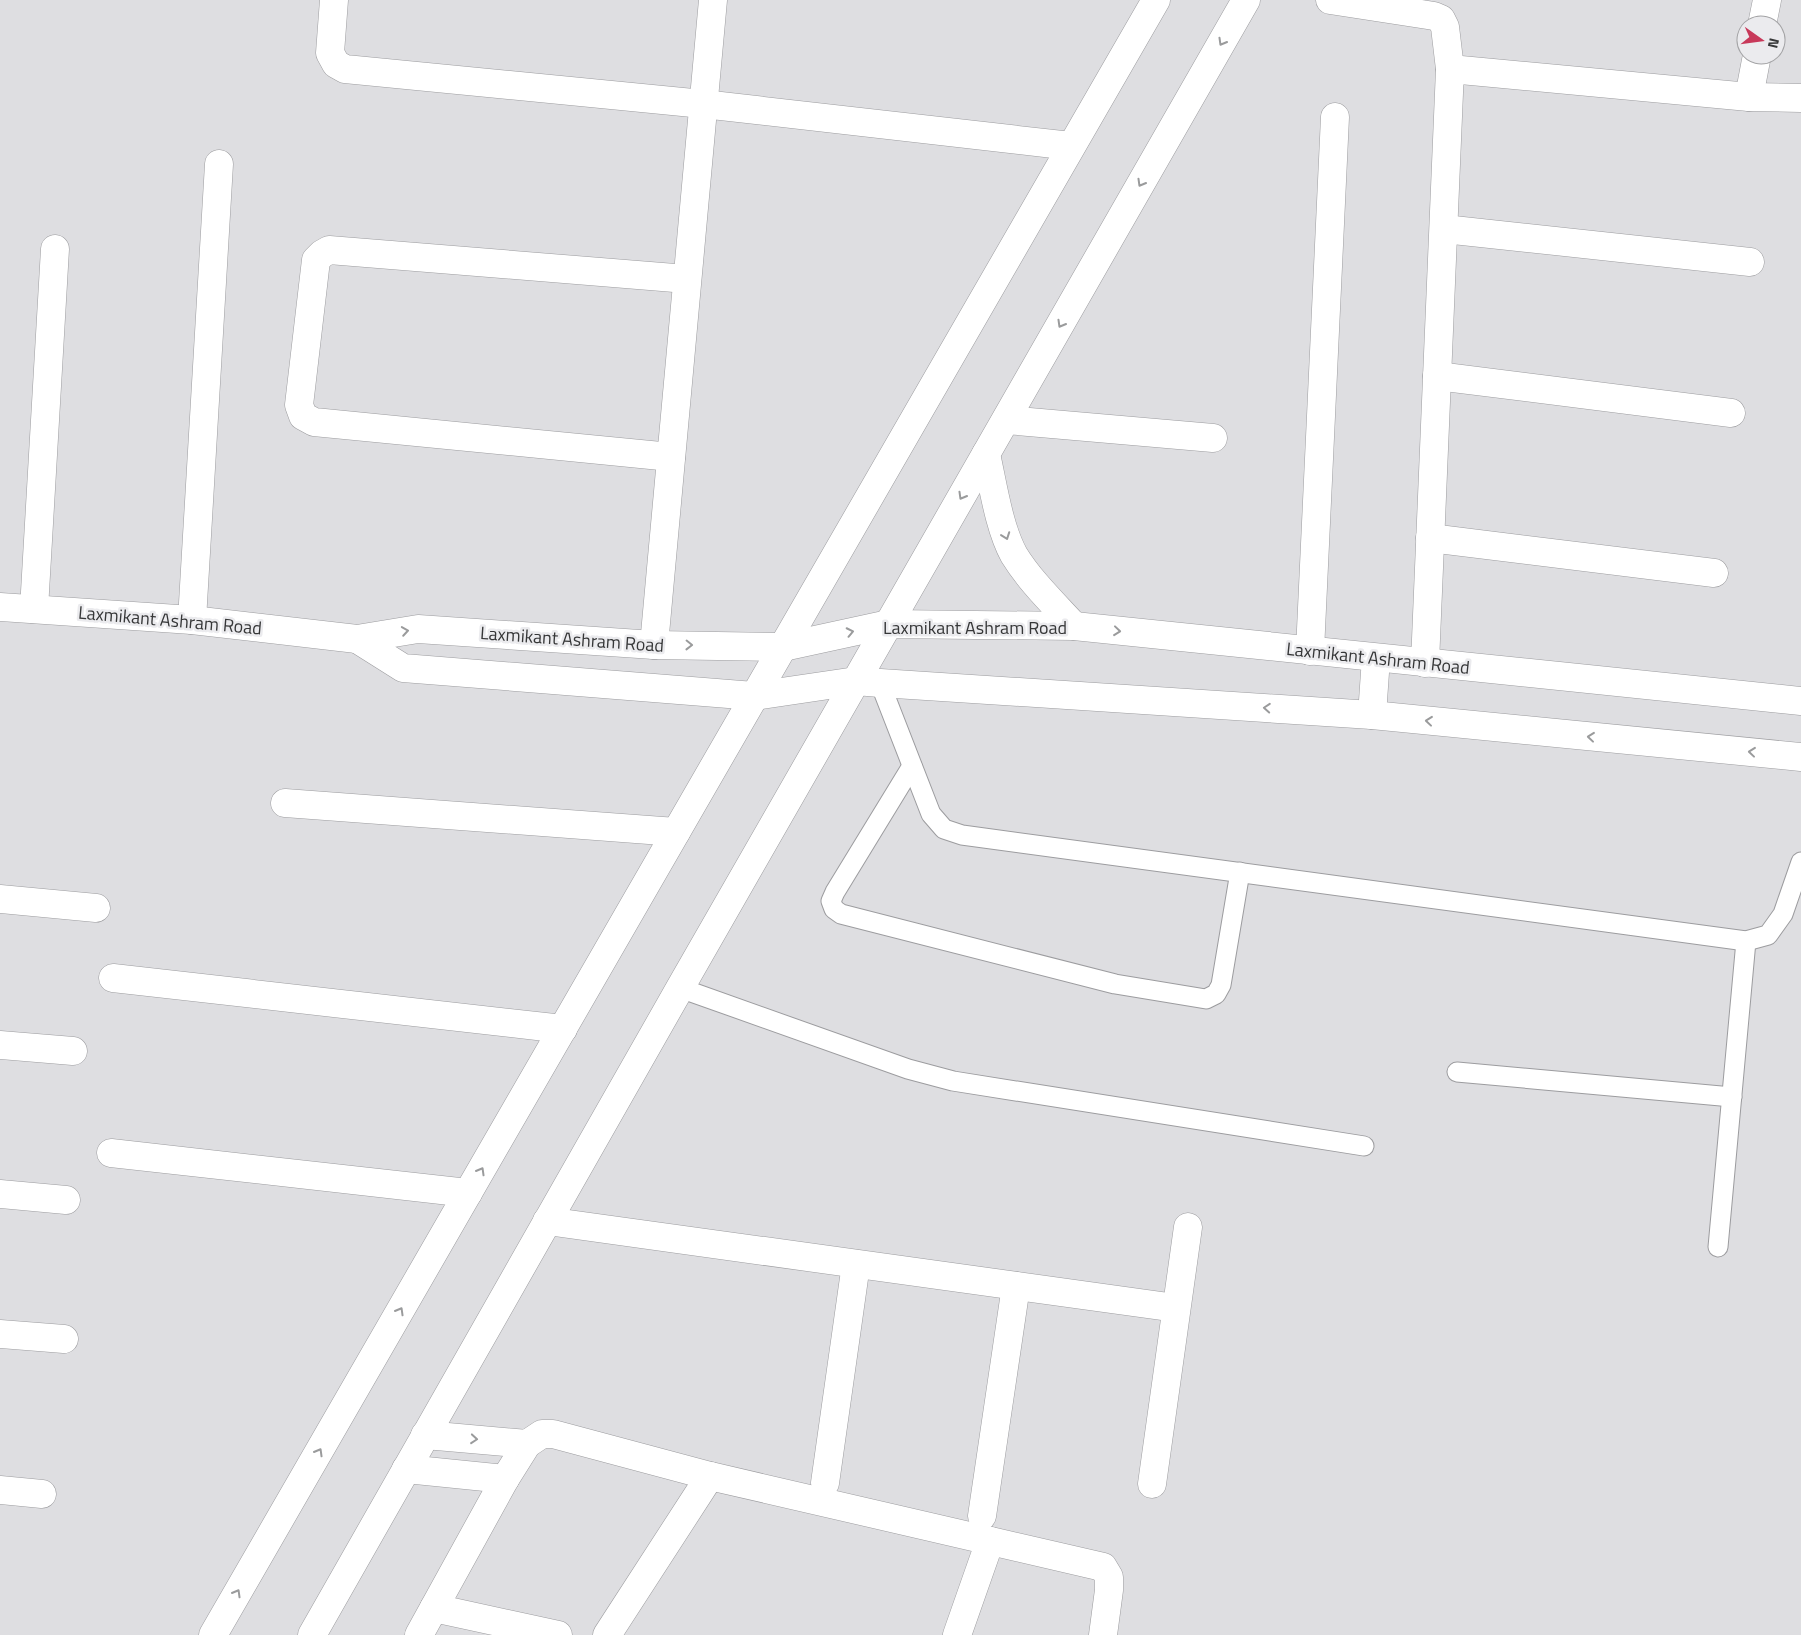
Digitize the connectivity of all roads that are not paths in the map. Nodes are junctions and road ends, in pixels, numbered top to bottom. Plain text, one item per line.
1 (334, 0) edge
2 (713, 0) edge
3 (1156, 0) edge
4 (1246, 0) edge
5 (1330, 0) edge
6 (1766, 0) edge
7 (1764, 15) edge
8 (1755, 65) edge
9 (1450, 69) junction
10 (1749, 97) junction
11 (1801, 98) edge
12 (704, 104) junction
13 (1335, 117) dead end
14 (1071, 146) junction
15 (219, 164) dead end
16 (1444, 229) junction
17 (55, 249) dead end
18 (1750, 262) dead end
19 (688, 279) junction
20 (1437, 376) junction
21 (1731, 413) dead end
22 (1006, 420) junction
23 (1213, 438) dead end
24 (986, 454) junction
25 (671, 457) junction
26 (1430, 538) junction
27 (1714, 573) dead end
28 (0, 607) edge
29 (34, 609) junction
30 (192, 620) junction
31 (889, 624) junction
32 (1074, 626) junction
33 (357, 639) junction
34 (654, 645) junction
35 (783, 646) junction
36 (1310, 651) junction
37 (1376, 658) junction
38 (1425, 663) junction
39 (868, 682) junction
40 (754, 696) junction
41 (1801, 701) edge
42 (1372, 715) junction
43 (1801, 757) edge
44 (912, 766) junction
45 (285, 803) dead end
46 (676, 832) junction
47 (1801, 862) edge
48 (1240, 872) junction
49 (0, 898) edge
50 (96, 908) dead end
51 (1746, 941) junction
52 (113, 978) dead end
53 (680, 988) junction
54 (563, 1029) junction
55 (0, 1045) edge
56 (73, 1051) dead end
57 (1457, 1072) dead end
58 (1732, 1097) junction
59 (1364, 1146) dead end
60 (111, 1153) dead end
61 (468, 1193) junction
62 (0, 1194) edge
63 (66, 1200) dead end
64 (547, 1221) junction
65 (1188, 1227) dead end
66 (1718, 1247) dead end
67 (856, 1264) junction
68 (1016, 1286) junction
69 (1176, 1308) junction
70 (0, 1334) edge
71 (64, 1338) dead end
72 (425, 1435) junction
73 (527, 1444) junction
74 (406, 1469) junction
75 (710, 1476) junction
76 (505, 1479) junction
77 (825, 1484) dead end
78 (1152, 1484) dead end
79 (0, 1490) edge
80 (42, 1494) dead end
81 (986, 1529) junction
82 (434, 1608) junction
83 (213, 1635) edge
84 (312, 1635) edge
85 (419, 1635) edge
86 (558, 1635) edge
87 (607, 1635) edge
88 (957, 1635) edge
89 (1103, 1635) edge

1 - 12 street
2 - 12 street
3 - 14 street
4 -> 22 street
5 - 9 street
6 - 7 street
8 - 10 street
9 - 10 street
9 - 16 street
10 - 11 street
12 - 14 street
12 - 19 street
13 - 36 street
14 - 35 street
15 - 30 street
16 - 18 street
16 - 20 street
17 - 29 street
19 - 25 street
19 - 25 street
20 - 21 street
20 - 26 street
22 - 23 street
22 - 24 street
24 -> 31 street
24 -> 32 street
25 - 34 street
26 - 27 street
26 - 38 street
28 - 29 street, Laxmikant Ashram Road
29 - 30 street, Laxmikant Ashram Road
30 - 33 street, Laxmikant Ashram Road
31 - 32 street, Laxmikant Ashram Road
35 -> 31 street, Laxmikant Ashram Road
31 - 39 street
32 -> 36 street, Laxmikant Ashram Road
33 -> 34 street, Laxmikant Ashram Road
33 - 40 street
34 -> 35 street, Laxmikant Ashram Road
35 - 40 street
36 - 37 street, Laxmikant Ashram Road
37 - 38 street, Laxmikant Ashram Road
37 - 42 street
38 - 41 street, Laxmikant Ashram Road
39 - 40 street
42 -> 39 street
39 - 44 lane
39 - 53 street
40 - 46 street
43 -> 42 street
44 - 48 lane
44 - 48 lane
45 - 46 street
46 - 54 street
47 - 51 lane
48 - 51 lane
49 - 50 street
51 - 58 lane
52 - 54 street
53 - 59 lane
53 - 64 street
61 -> 54 street
55 - 56 street
57 - 58 lane
58 - 66 lane
60 - 61 street
83 -> 61 street
62 - 63 street
64 - 67 street
64 - 72 street
65 - 69 street
67 - 68 street
67 - 77 street
68 - 69 street
68 - 81 street
69 - 78 street
70 - 71 street
72 -> 73 street
72 - 74 street
73 - 75 street
73 - 76 street
74 - 76 street
74 - 84 street
75 - 81 street
75 - 87 street
76 - 82 street
79 - 80 street
81 - 88 street
81 - 89 street
82 - 85 street
82 - 86 street

